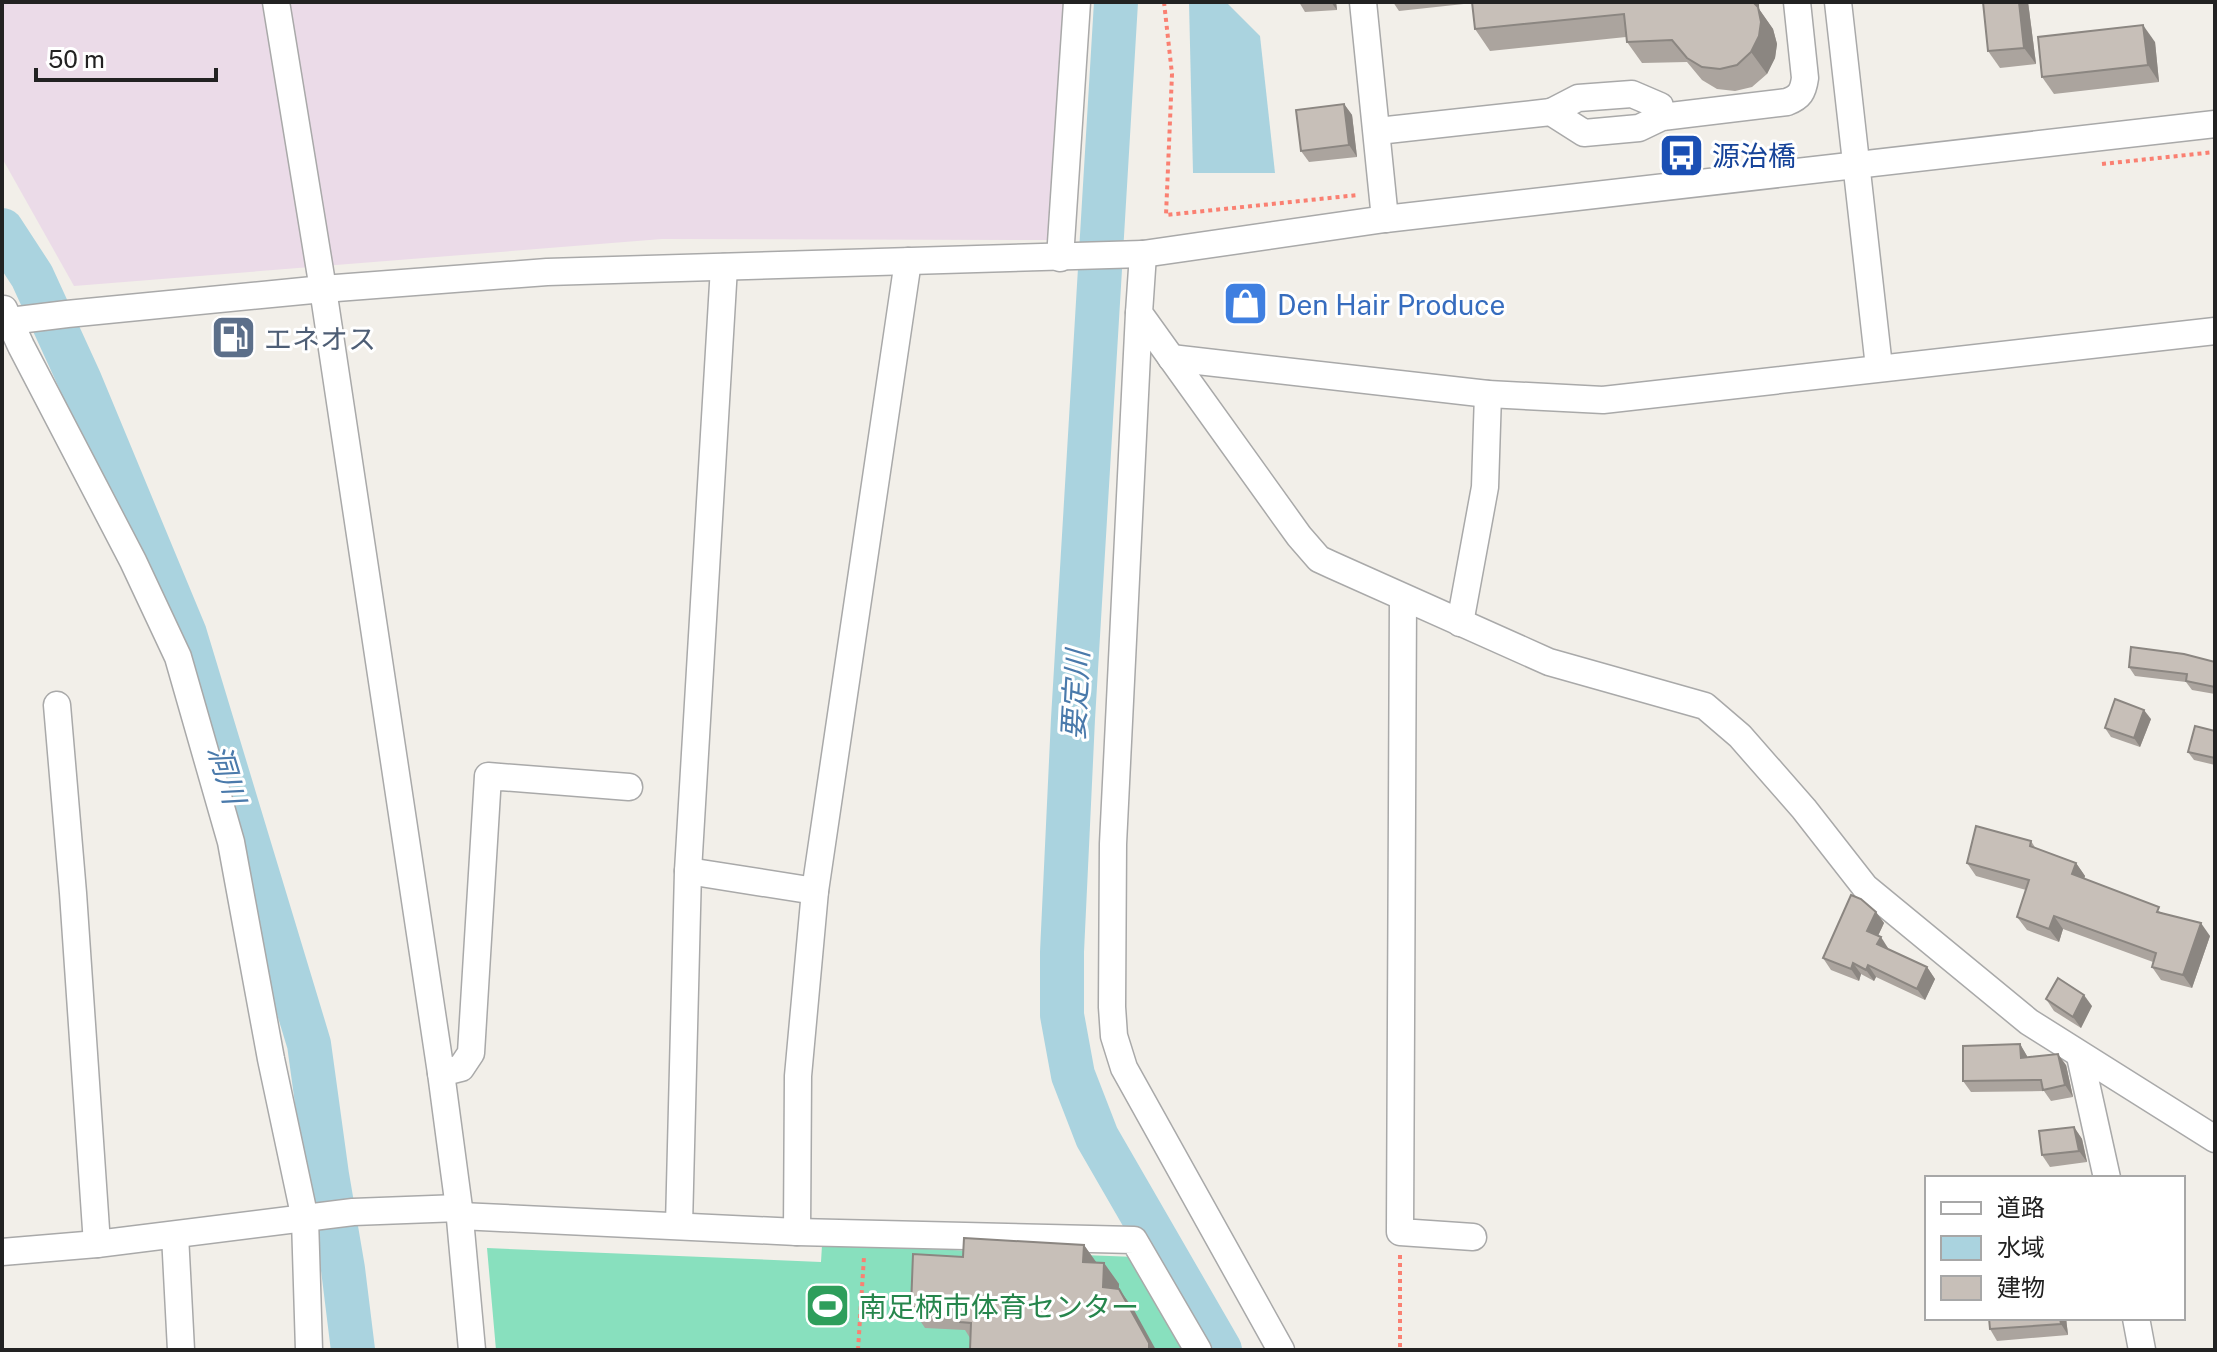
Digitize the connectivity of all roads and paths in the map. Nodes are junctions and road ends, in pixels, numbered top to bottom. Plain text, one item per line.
1 (276, 2) edge
2 (1077, 2) edge
3 (1164, 2) edge
4 (1363, 2) edge
5 (1797, 2) edge
6 (1838, 2) edge
7 (2215, 124) edge
8 (1378, 131) junction
9 (1856, 165) junction
10 (1166, 215) dead end
11 (1385, 219) junction
12 (1143, 254) junction
13 (1060, 258) junction
14 (908, 261) junction
15 (724, 267) junction
16 (323, 289) junction
17 (1139, 313) junction
18 (5, 316) edge
19 (2215, 331) edge
20 (1171, 358) junction
21 (1879, 367) junction
22 (1488, 394) junction
23 (1403, 598) junction
24 (1460, 623) junction
25 (57, 705) dead end
26 (629, 787) dead end
27 (688, 871) junction
28 (815, 891) junction
29 (2080, 1056) junction
30 (441, 1073) junction
31 (2215, 1139) edge
32 (2107, 1176) edge
33 (460, 1212) junction
34 (310, 1218) junction
35 (679, 1225) junction
36 (797, 1232) junction
37 (1400, 1232) junction
38 (865, 1234) junction
39 (175, 1235) junction
40 (1473, 1237) dead end
41 (97, 1244) junction
42 (2, 1252) edge
43 (2136, 1320) edge
44 (181, 1350) edge
45 (309, 1350) edge
46 (472, 1350) edge
47 (858, 1350) edge
48 (1198, 1350) edge
49 (1281, 1350) edge
50 (1400, 1350) edge
51 (2142, 1350) edge

1 - 16 street
2 - 13 street
3 - 10 path
4 - 8 street
5 - 8 street
6 - 9 street
7 - 9 street
8 - 11 street
9 - 11 street
9 - 21 street
11 - 12 street
12 - 13 street
12 - 17 street
13 - 14 street
14 - 15 street
14 - 28 street
15 - 16 street
15 - 27 street
16 - 18 street
16 - 30 street
17 - 20 street
17 - 49 street
18 - 34 street
19 - 21 street
20 - 22 street
20 - 23 street
21 - 22 street
22 - 24 street
23 - 24 street
23 - 37 street
24 - 29 street
25 - 41 street
26 - 30 street
27 - 28 street
27 - 35 street
28 - 36 street
29 - 31 street
29 - 32 street
30 - 33 street
33 - 34 street
33 - 35 street
33 - 46 street
34 - 39 street
34 - 45 street
35 - 36 street
36 - 38 street
37 - 40 street
37 - 50 path
38 - 47 path
38 - 48 street
39 - 41 street
39 - 44 street
41 - 42 street
43 - 51 street

